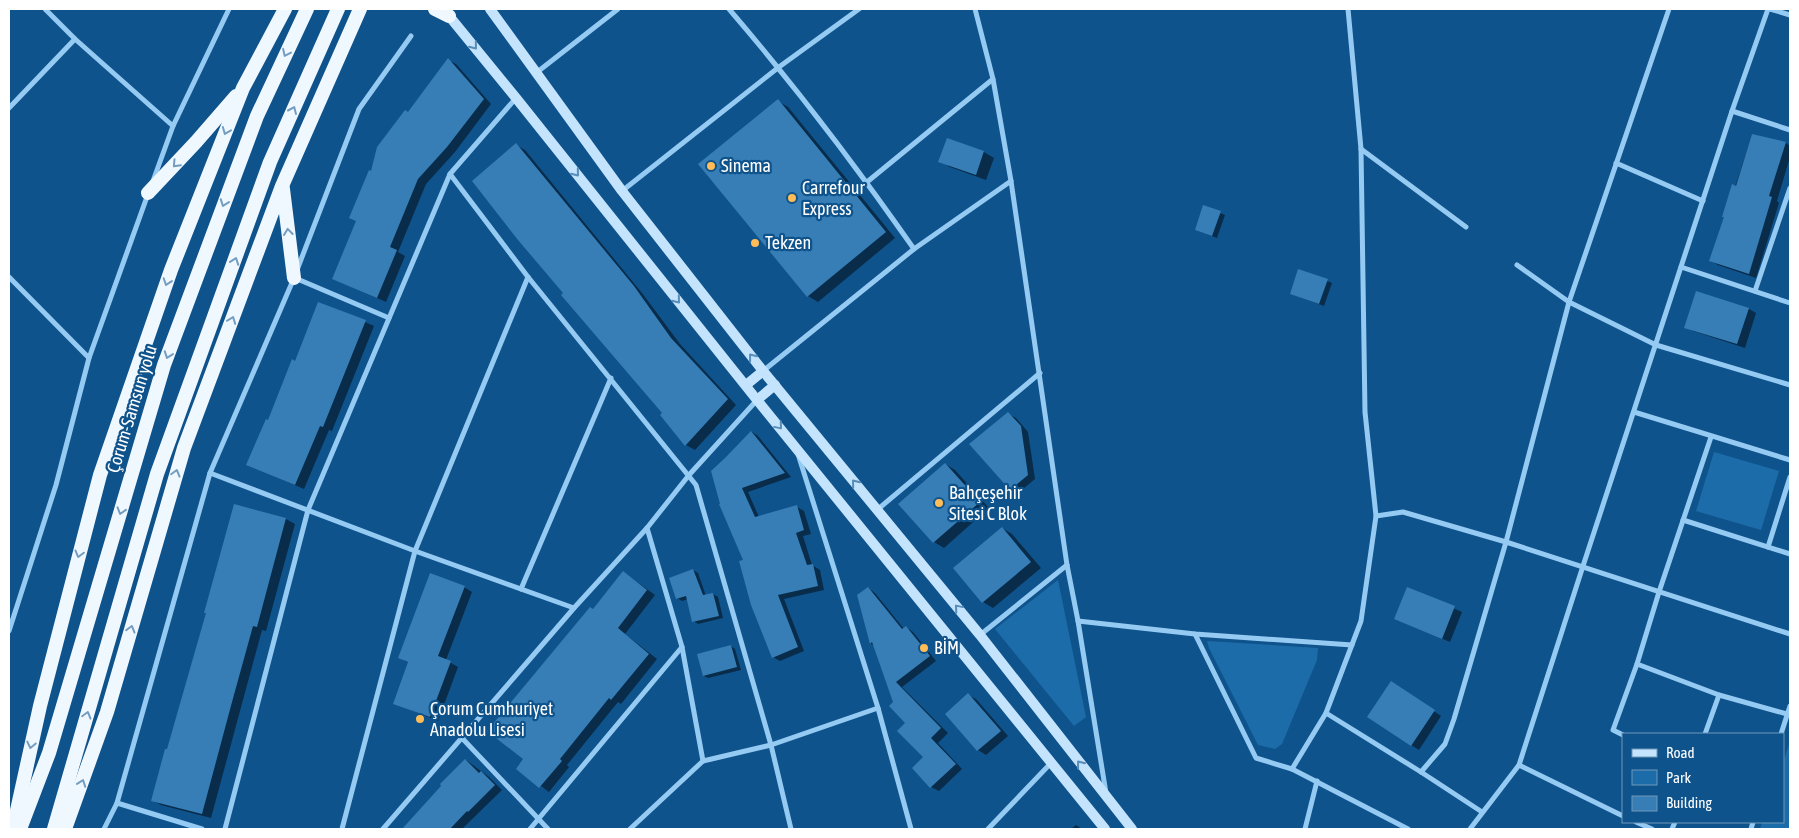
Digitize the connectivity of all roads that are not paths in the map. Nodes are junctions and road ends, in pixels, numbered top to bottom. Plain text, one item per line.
1 (45, 9) edge
2 (229, 9) edge
3 (285, 9) edge
4 (307, 9) edge
5 (338, 9) edge
6 (368, 9) edge
7 (435, 9) edge
8 (490, 9) edge
9 (618, 9) edge
10 (729, 9) edge
11 (859, 9) edge
12 (975, 9) edge
13 (1348, 9) edge
14 (1669, 9) edge
15 (1769, 9) edge
16 (446, 12) edge
17 (358, 14) edge
18 (1790, 15) edge
19 (411, 36) dead end
20 (75, 39) junction
21 (779, 67) junction
22 (536, 73) junction
23 (993, 79) junction
24 (243, 88) junction
25 (516, 98) junction
26 (9, 108) edge
27 (1732, 110) junction
28 (173, 126) junction
29 (1790, 130) edge
30 (1361, 149) junction
31 (1616, 163) junction
32 (450, 174) junction
33 (1011, 181) junction
34 (867, 182) junction
35 (282, 186) junction
36 (1790, 188) edge
37 (622, 191) junction
38 (148, 193) junction
39 (1703, 201) junction
40 (1788, 204) edge
41 (1466, 227) dead end
42 (914, 249) junction
43 (1517, 265) dead end
44 (1681, 267) junction
45 (9, 277) edge
46 (294, 278) junction
47 (528, 278) junction
48 (1755, 291) junction
49 (1569, 302) junction
50 (1790, 303) edge
51 (389, 318) junction
52 (1656, 345) junction
53 (89, 358) junction
54 (763, 371) junction
55 (1040, 373) junction
56 (611, 378) junction
57 (746, 385) junction
58 (1790, 385) edge
59 (775, 386) junction
60 (757, 400) junction
61 (1634, 412) junction
62 (1711, 437) junction
63 (795, 444) junction
64 (1790, 460) edge
65 (210, 473) junction
66 (689, 475) junction
67 (1790, 477) edge
68 (308, 510) junction
69 (877, 510) junction
70 (1376, 516) junction
71 (1683, 520) junction
72 (647, 528) junction
73 (1506, 542) junction
74 (1768, 547) junction
75 (415, 551) junction
76 (1790, 554) edge
77 (1067, 564) junction
78 (1582, 566) junction
79 (522, 589) junction
80 (1658, 592) junction
81 (574, 608) junction
82 (1078, 621) junction
83 (9, 631) edge
84 (1195, 634) junction
85 (1790, 634) edge
86 (980, 635) junction
87 (1352, 644) junction
88 (682, 647) junction
89 (1637, 664) junction
90 (1719, 695) junction
91 (1790, 706) edge
92 (878, 708) junction
93 (1326, 713) junction
94 (1787, 714) junction
95 (1705, 733) edge
96 (1781, 733) edge
97 (1622, 734) edge
98 (461, 737) junction
99 (771, 745) junction
100 (703, 761) junction
101 (1051, 762) junction
102 (1519, 765) junction
103 (1292, 769) junction
104 (1421, 772) junction
105 (1317, 781) junction
106 (1107, 799) junction
107 (117, 802) junction
108 (1482, 812) junction
109 (1622, 816) edge
110 (539, 820) junction
111 (1638, 823) edge
112 (13, 829) edge
113 (20, 829) edge
114 (54, 829) edge
115 (65, 829) edge
116 (104, 829) edge
117 (202, 829) edge
118 (225, 829) edge
119 (342, 829) edge
120 (382, 829) edge
121 (530, 829) edge
122 (548, 829) edge
123 (630, 829) edge
124 (791, 829) edge
125 (911, 829) edge
126 (988, 829) edge
127 (1106, 829) edge
128 (1132, 829) edge
129 (1305, 829) edge
130 (1408, 829) edge
131 (1470, 829) edge
132 (1652, 829) edge

1 - 20 street
2 - 28 street
3 - 24 highway
4 -> 113 highway, Çorum-Samsun yolu
114 -> 5 highway
6 - 17 highway
7 - 16 highway
8 - 22 main road
9 - 22 street
10 - 21 street
11 - 21 street
12 - 23 street
13 - 30 street
14 - 31 street
15 - 18 street
15 - 27 street
16 -> 25 main road
17 - 35 highway
19 - 46 street
20 - 26 street
20 - 28 street
21 - 34 street
21 - 37 street
22 - 37 main road
23 - 33 street
23 - 34 street
24 -> 38 highway
24 -> 112 highway
25 - 32 street
25 -> 57 main road
27 - 29 street
27 - 39 street
28 - 38 street
30 - 41 street
30 - 70 street
31 - 39 street
31 - 49 street
32 - 47 street
32 - 51 street
33 - 42 street
33 - 55 street
34 - 42 street
46 -> 35 highway
115 -> 35 highway
36 - 40 street
54 -> 37 main road
38 - 53 street
39 - 44 street
40 - 48 street
42 - 54 street
43 - 49 street
44 - 48 street
44 - 52 street
45 - 53 street
46 - 51 street
46 - 65 street
47 - 56 street
47 - 75 street
48 - 50 street
49 - 52 street
49 - 73 street
51 - 68 street
52 - 58 street
52 - 61 street
53 - 83 street
54 - 57 main road
54 - 59 main road
55 - 69 street
55 - 77 street
56 - 66 street
56 - 79 street
57 - 60 main road
59 - 60 main road
69 -> 59 main road
60 -> 63 main road
60 - 66 street
61 - 62 street
61 - 78 street
62 - 64 street
62 - 71 street
63 - 92 street
63 - 101 main road
65 - 68 street
65 - 107 street
66 - 72 street
66 - 99 street
67 - 74 street
68 - 75 street
68 - 118 street
86 -> 69 main road
70 - 73 street
70 - 87 street
71 - 74 street
71 - 80 street
72 - 81 street
72 - 88 street
73 - 78 street
73 - 104 street
74 - 76 street
75 - 79 street
75 - 119 street
77 - 82 street
77 - 86 street
78 - 80 street
78 - 102 street
79 - 81 street
80 - 85 street
80 - 89 street
81 - 98 street
82 - 84 street
82 - 106 street
84 - 87 street
84 - 103 street
106 -> 86 main road
87 - 93 street
88 - 100 street
88 - 110 street
89 - 90 street
89 - 97 street
90 - 94 street
90 - 95 street
91 - 94 street
92 - 99 street
92 - 125 street
93 - 103 street
93 - 104 street
94 - 96 street
98 - 110 street
98 - 120 street
99 - 100 street
99 - 124 street
100 - 123 street
101 - 126 street
101 - 127 main road
102 - 108 street
102 - 109 street
103 - 105 street
104 - 108 street
105 - 129 street
105 - 130 street
106 - 128 main road
107 - 116 street
107 - 117 street
108 - 131 street
110 - 121 street
110 - 122 street
111 - 132 street

